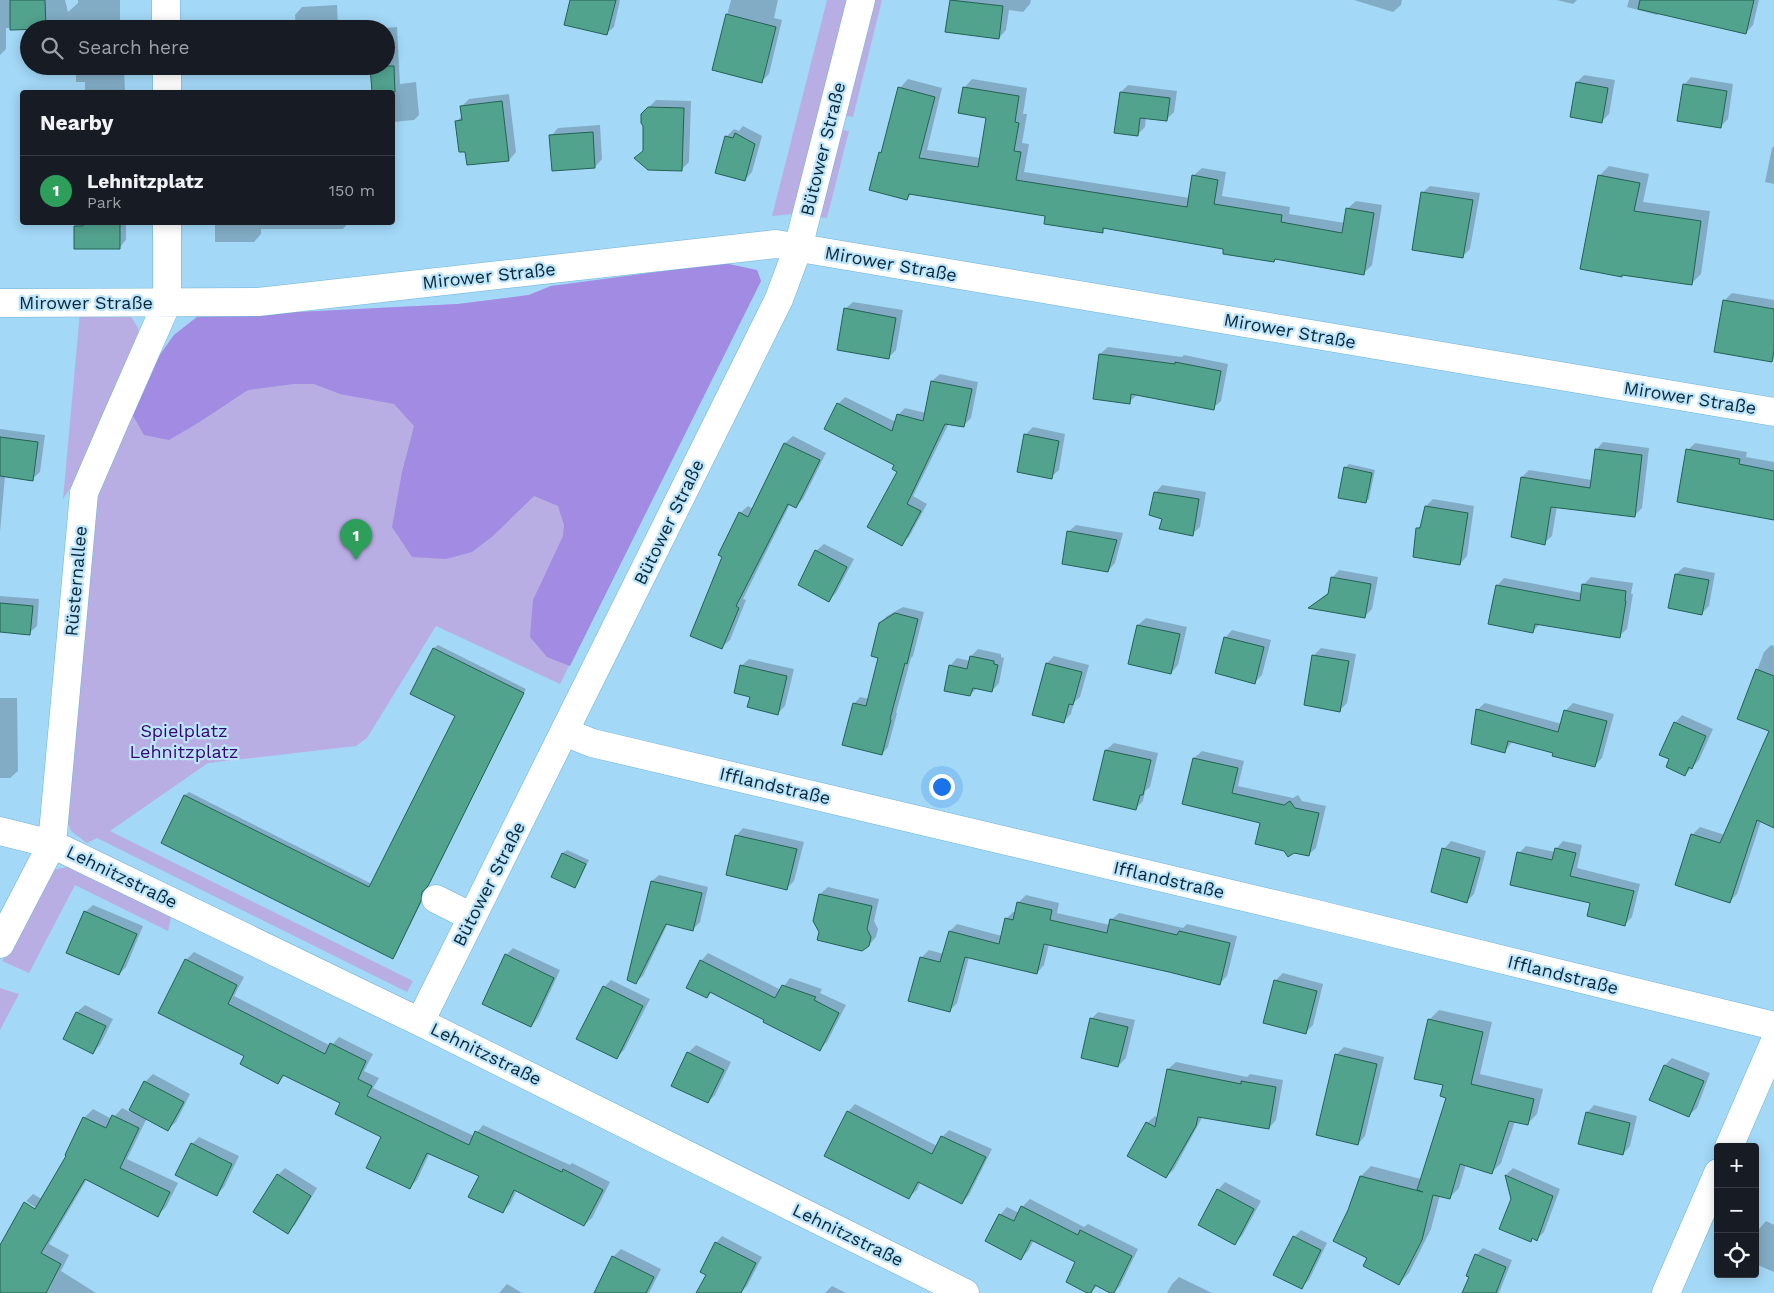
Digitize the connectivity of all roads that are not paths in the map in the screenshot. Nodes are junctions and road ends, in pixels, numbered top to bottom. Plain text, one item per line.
1 (166, 0) edge
2 (861, 0) edge
3 (166, 20) edge
4 (166, 75) edge
5 (167, 90) edge
6 (167, 225) edge
7 (798, 248) junction
8 (0, 303) edge
9 (168, 303) junction
10 (1774, 412) edge
11 (565, 732) junction
12 (0, 831) edge
13 (52, 844) junction
14 (436, 899) dead end
15 (472, 917) junction
16 (0, 944) edge
17 (420, 1022) junction
18 (1774, 1026) edge
19 (1774, 1043) edge
20 (1731, 1143) edge
21 (1714, 1182) edge
22 (965, 1293) edge
23 (1666, 1293) edge

1 - 3 street
2 - 7 street, Bütower Straße
4 - 5 street
6 - 9 street, Rüsternallee
7 - 9 street, Mirower Straße
7 - 10 street, Mirower Straße
7 - 11 street, Bütower Straße
8 - 9 street, Mirower Straße
9 - 13 street, Rüsternallee
11 - 15 street, Bütower Straße
11 - 18 street, Ifflandstraße
12 - 13 street, Lehnitzstraße
13 - 16 street, Rüsternallee
13 - 17 street, Lehnitzstraße
14 - 15 street
15 - 17 street, Bütower Straße
17 - 22 street, Lehnitzstraße
19 - 20 street
21 - 23 street

